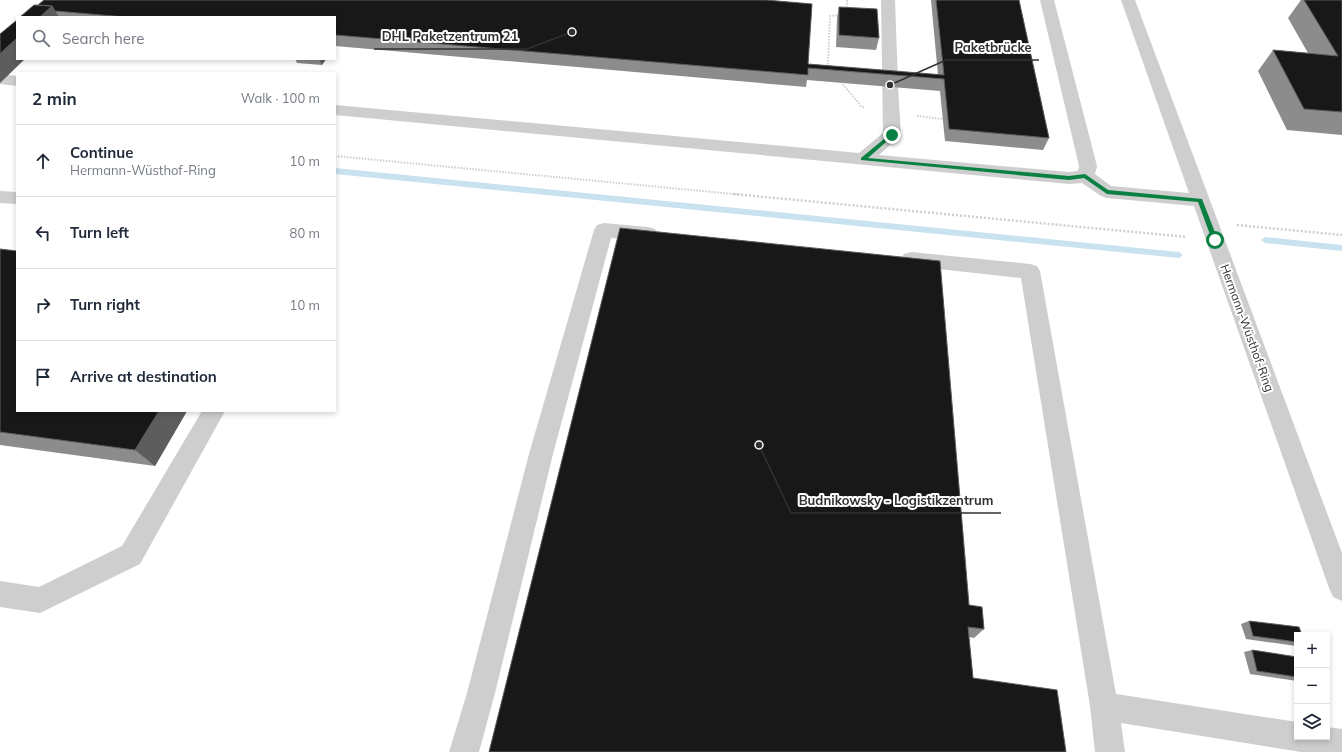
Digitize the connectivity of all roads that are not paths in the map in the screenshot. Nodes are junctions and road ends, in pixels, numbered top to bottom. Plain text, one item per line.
1 (888, 0) edge
2 (1047, 0) edge
3 (1128, 0) edge
4 (0, 79) edge
5 (16, 81) edge
6 (336, 110) edge
7 (863, 159) junction
8 (1085, 176) junction
9 (0, 197) edge
10 (16, 198) edge
11 (1200, 200) junction
12 (667, 236) edge
13 (888, 257) edge
14 (213, 412) edge
15 (1342, 588) edge
16 (0, 594) edge
17 (1104, 706) junction
18 (1342, 744) edge
19 (464, 752) edge
20 (1110, 752) edge

1 - 7 street
2 - 8 street
3 - 11 street, Hermann-Wüsthof-Ring
4 - 5 street
6 - 7 street
7 - 8 street
8 - 11 street
9 - 10 street
11 - 15 street, Hermann-Wüsthof-Ring
12 - 19 street
13 - 17 street
14 - 16 street
17 - 18 street
17 - 20 street

